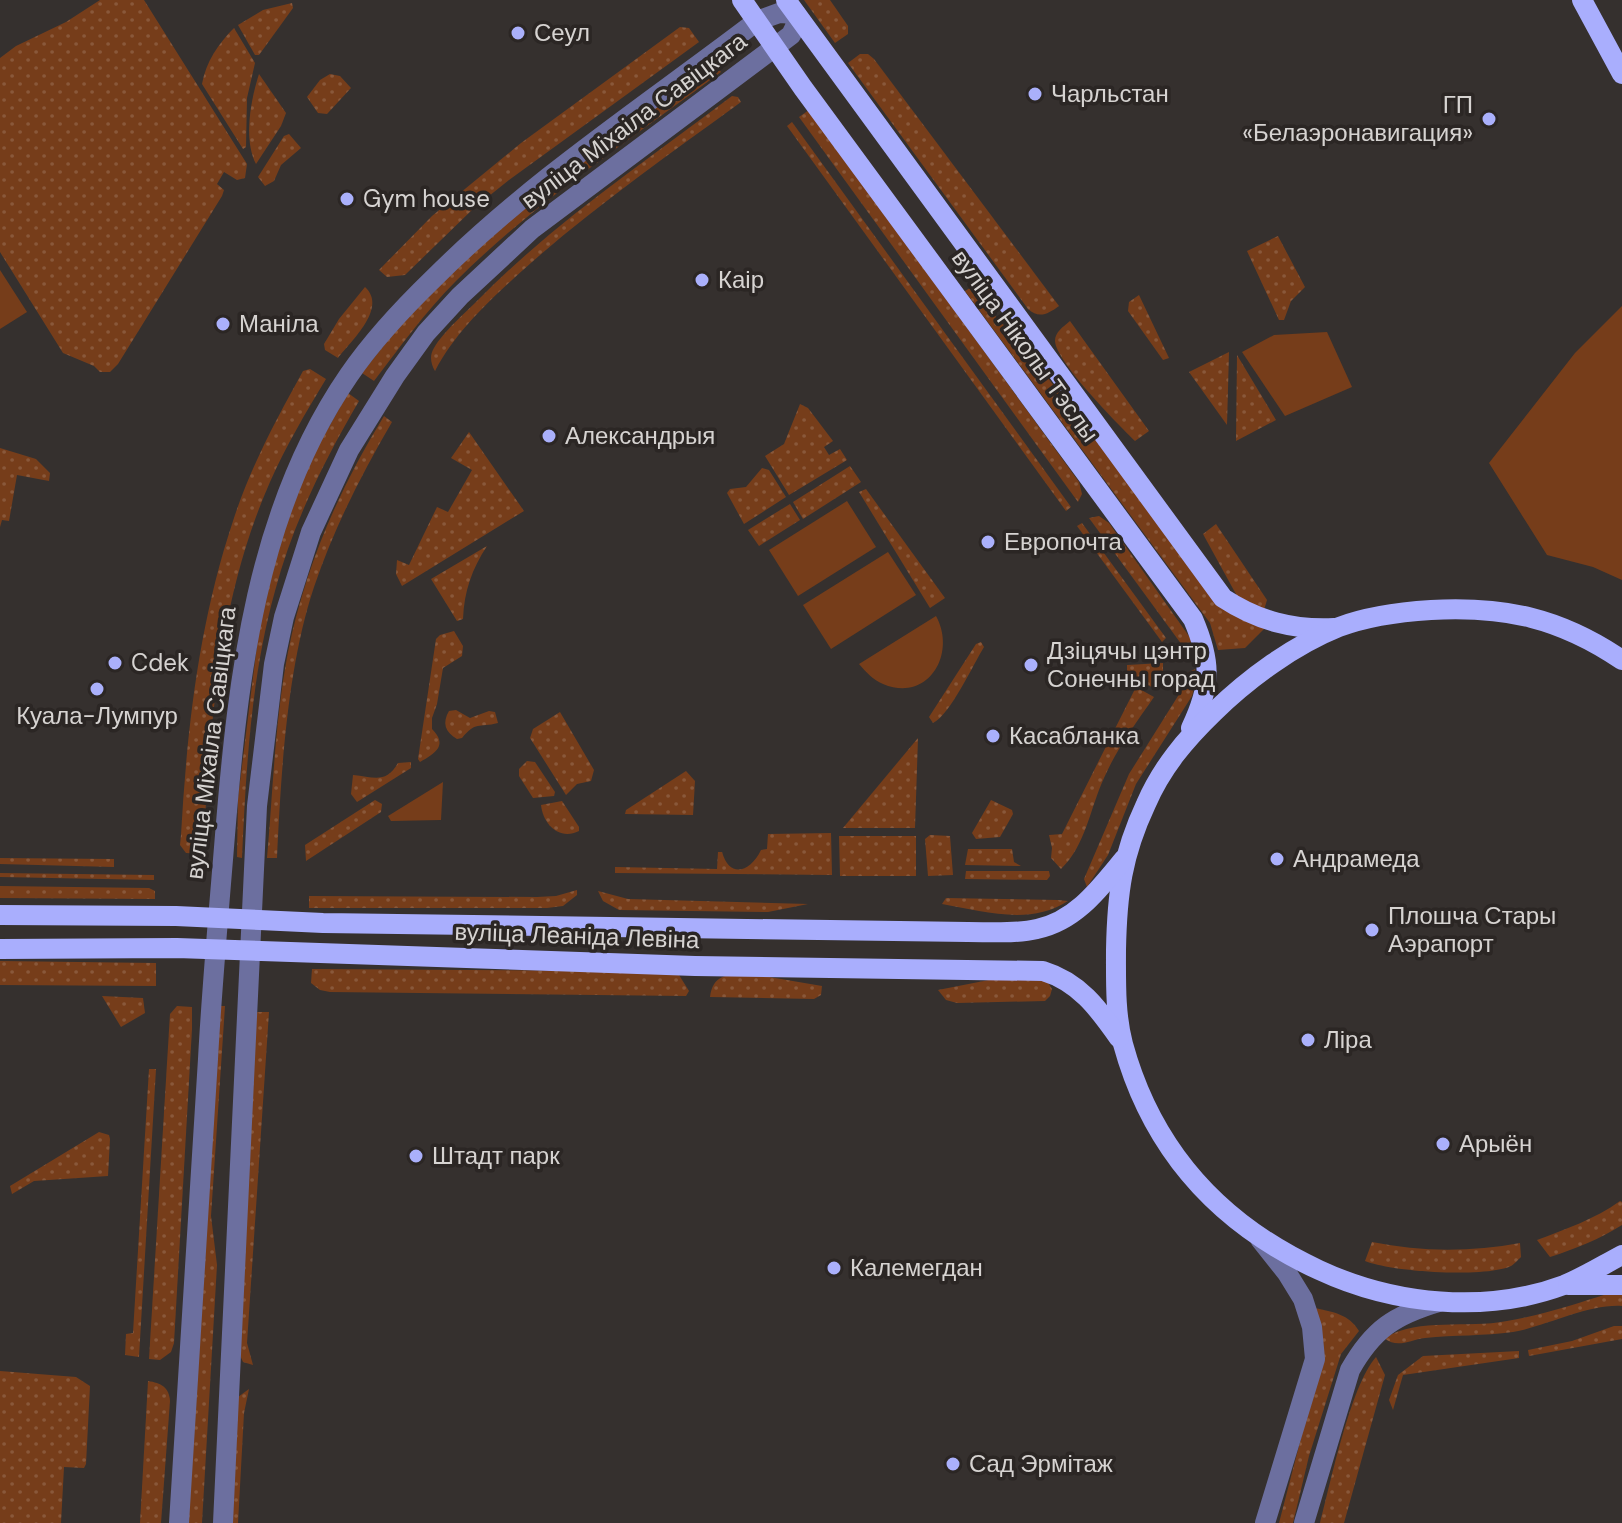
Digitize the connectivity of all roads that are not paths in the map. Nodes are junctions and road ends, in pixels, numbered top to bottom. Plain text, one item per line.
1 (742, 0) edge
2 (1582, 0) edge
3 (791, 7) edge
4 (757, 21) junction
5 (775, 48) junction
6 (1622, 74) edge
7 (1338, 628) junction
8 (1578, 633) junction
9 (1622, 639) edge
10 (1622, 660) edge
11 (1186, 739) junction
12 (1124, 859) junction
13 (0, 915) edge
14 (217, 918) junction
15 (252, 920) junction
16 (0, 949) edge
17 (215, 950) junction
18 (250, 950) junction
19 (1122, 1042) junction
20 (1260, 1239) junction
21 (1622, 1255) edge
22 (1564, 1285) junction
23 (1622, 1285) edge
24 (1439, 1302) junction
25 (179, 1523) edge
26 (223, 1523) edge
27 (1265, 1523) edge
28 (1304, 1523) edge

1 - 4 main road, вуліца Ніколы Тэслы
2 - 6 main road
3 - 4 street, вуліца Міхаіла Савіцкага
3 - 5 street, вуліца Міхаіла Савіцкага
3 - 7 main road, вуліца Ніколы Тэслы
4 - 5 main road, вуліца Ніколы Тэслы
4 - 14 street, вуліца Міхаіла Савіцкага
5 - 11 main road, вуліца Ніколы Тэслы
5 - 15 street, вуліца Міхаіла Савіцкага
7 - 8 main road
7 - 11 main road
8 - 9 main road
8 - 10 main road
11 - 12 main road
12 - 15 main road, вуліца Леаніда Левіна
12 - 19 main road
13 - 14 main road, вуліца Леаніда Левіна
14 - 15 main road, вуліца Леаніда Левіна
14 - 17 street, вуліца Міхаіла Савіцкага
15 - 18 street, вуліца Міхаіла Савіцкага
16 - 17 main road, вуліца Леаніда Левіна
17 - 18 main road, вуліца Леаніда Левіна
17 - 25 street, вуліца Міхаіла Савіцкага
18 - 19 main road, вуліца Леаніда Левіна
18 - 26 street, вуліца Міхаіла Савіцкага
19 - 20 main road
20 - 24 main road
20 - 27 street
21 - 22 main road
22 - 23 main road
22 - 24 main road
24 - 28 street

